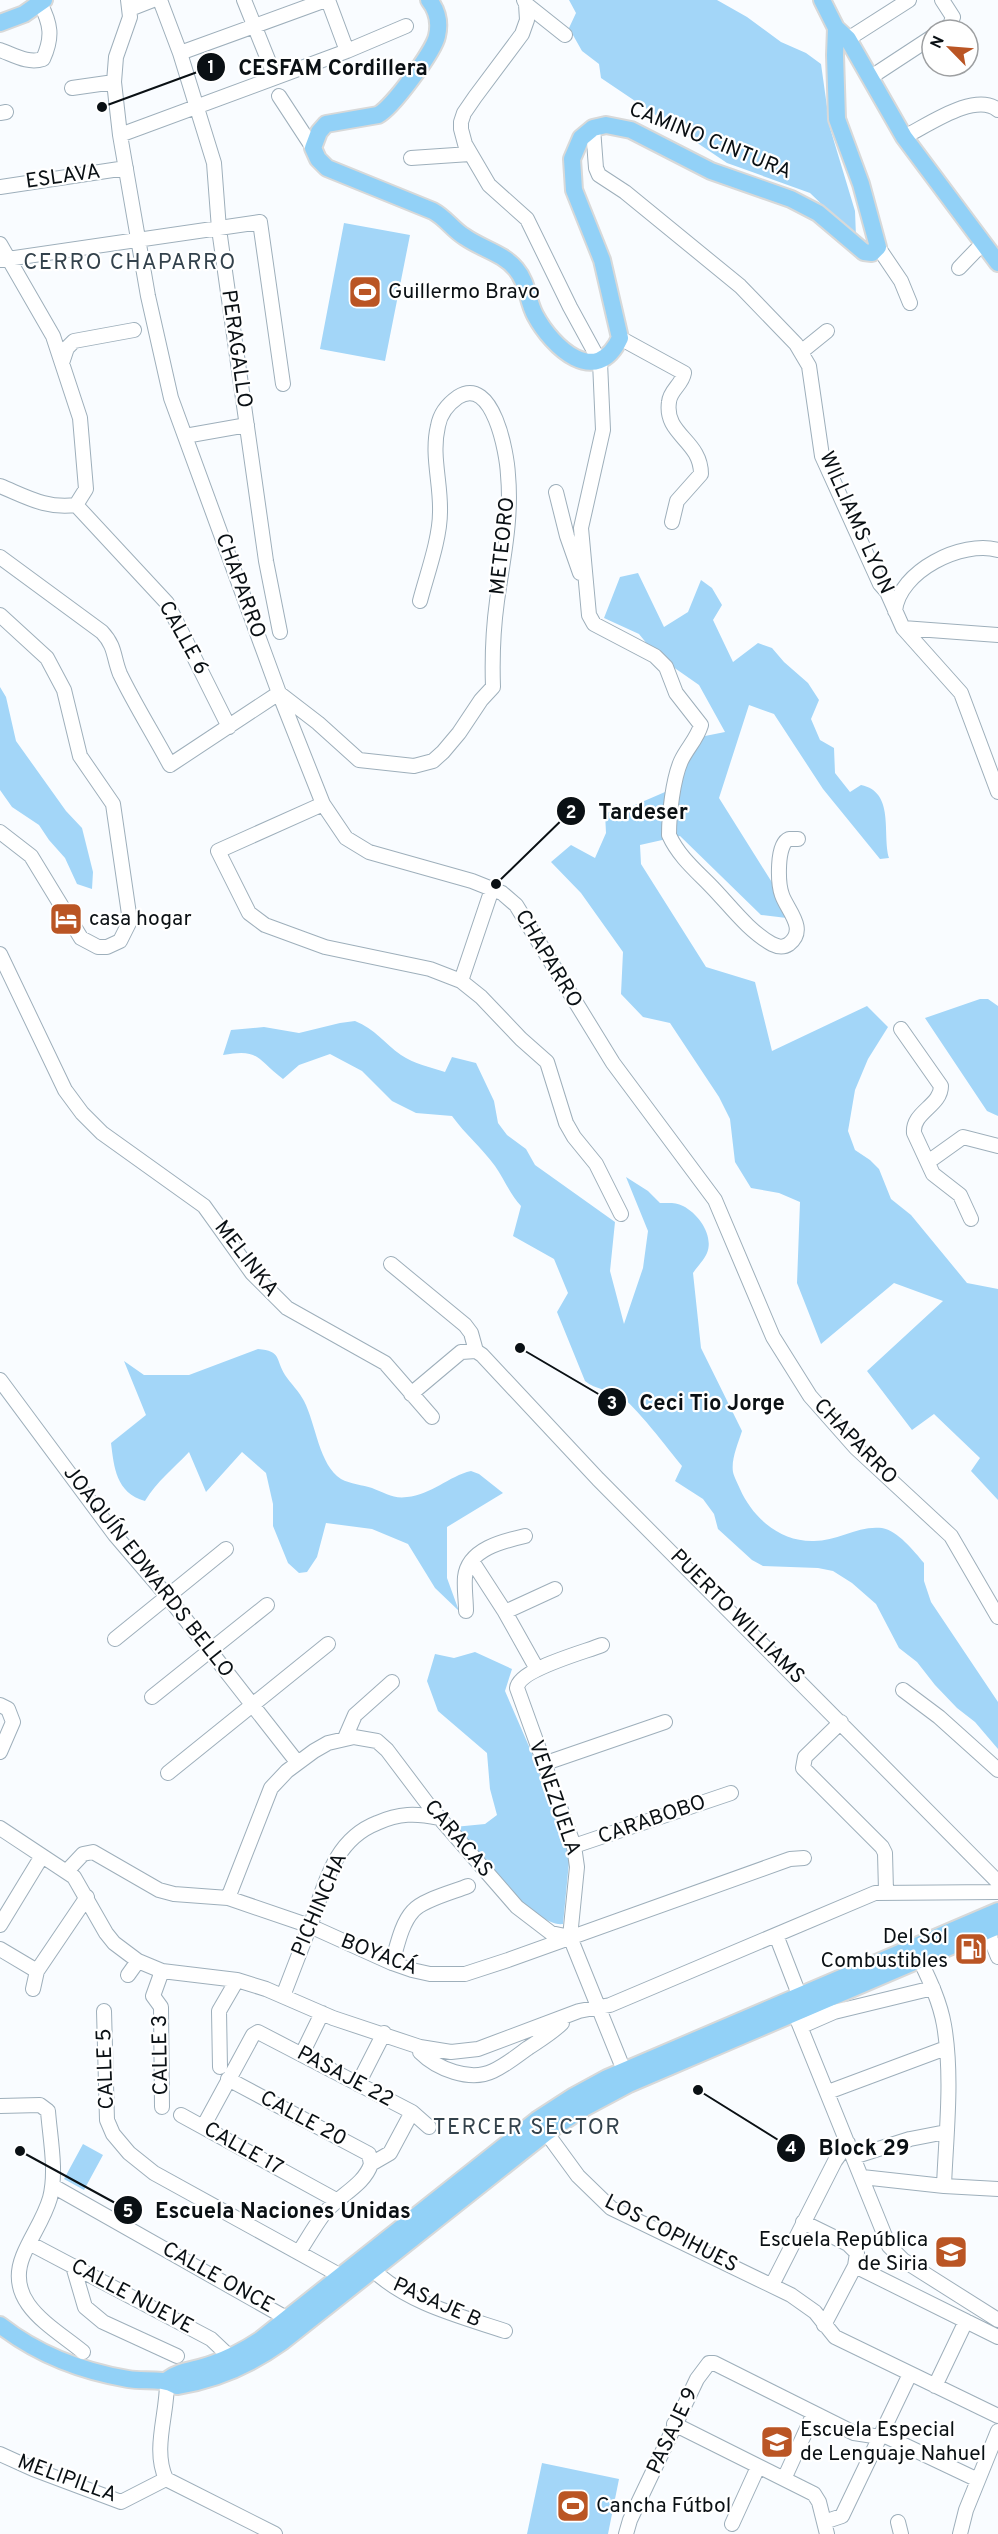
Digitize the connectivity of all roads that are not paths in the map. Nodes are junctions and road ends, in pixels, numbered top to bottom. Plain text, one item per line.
1 (153, 0) edge
2 (160, 0) edge
3 (244, 0) edge
4 (327, 0) edge
5 (429, 0) edge
6 (822, 0) edge
7 (909, 0) edge
8 (942, 0) edge
9 (42, 2) edge
10 (525, 2) edge
11 (129, 5) edge
12 (953, 18) edge
13 (0, 23) edge
14 (255, 25) junction
15 (406, 26) dead end
16 (842, 33) junction
17 (565, 35) dead end
18 (920, 45) edge
19 (0, 51) edge
20 (347, 51) junction
21 (180, 53) junction
22 (275, 77) junction
23 (871, 77) junction
24 (114, 82) junction
25 (72, 88) dead end
26 (279, 96) dead end
27 (197, 108) junction
28 (998, 110) edge
29 (593, 128) junction
30 (120, 135) junction
31 (904, 137) junction
32 (313, 148) junction
33 (470, 154) junction
34 (411, 158) dead end
35 (126, 168) junction
36 (0, 187) edge
37 (219, 229) junction
38 (138, 240) junction
39 (983, 243) junction
40 (0, 244) edge
41 (878, 247) junction
42 (4, 260) edge
43 (998, 263) edge
44 (959, 268) dead end
45 (910, 303) dead end
46 (134, 330) dead end
47 (827, 331) dead end
48 (620, 338) junction
49 (801, 352) junction
50 (600, 362) junction
51 (62, 363) junction
52 (283, 384) dead end
53 (247, 425) junction
54 (185, 436) junction
55 (0, 486) edge
56 (556, 492) dead end
57 (76, 504) junction
58 (672, 522) dead end
59 (998, 550) edge
60 (0, 556) edge
61 (584, 579) junction
62 (420, 601) dead end
63 (894, 613) junction
64 (0, 615) edge
65 (903, 628) junction
66 (280, 632) dead end
67 (994, 635) edge
68 (998, 649) edge
69 (279, 693) junction
70 (229, 727) junction
71 (998, 792) edge
72 (323, 804) junction
73 (1, 833) edge
74 (798, 839) dead end
75 (492, 889) junction
76 (0, 954) edge
77 (461, 981) junction
78 (901, 1029) dead end
79 (998, 1146) edge
80 (928, 1162) junction
81 (621, 1214) dead end
82 (971, 1220) dead end
83 (391, 1264) dead end
84 (476, 1352) junction
85 (0, 1380) edge
86 (411, 1394) junction
87 (432, 1418) dead end
88 (525, 1536) dead end
89 (226, 1549) dead end
90 (472, 1561) junction
91 (555, 1589) dead end
92 (168, 1597) junction
93 (267, 1605) dead end
94 (466, 1611) dead end
95 (505, 1612) junction
96 (998, 1617) edge
97 (115, 1639) dead end
98 (328, 1644) dead end
99 (602, 1645) dead end
100 (211, 1652) junction
101 (537, 1669) junction
102 (392, 1682) dead end
103 (903, 1690) dead end
104 (152, 1697) dead end
105 (0, 1705) edge
106 (253, 1705) junction
107 (665, 1722) dead end
108 (841, 1722) junction
109 (349, 1737) junction
110 (0, 1752) edge
111 (297, 1762) junction
112 (543, 1764) junction
113 (998, 1770) edge
114 (168, 1773) dead end
115 (730, 1793) dead end
116 (439, 1818) junction
117 (0, 1828) edge
118 (574, 1846) junction
119 (42, 1856) junction
120 (804, 1858) dead end
121 (67, 1871) junction
122 (998, 1882) edge
123 (468, 1886) dead end
124 (886, 1892) junction
125 (998, 1892) edge
126 (87, 1897) junction
127 (228, 1898) junction
128 (998, 1911) edge
129 (0, 1925) edge
130 (310, 1926) junction
131 (992, 1928) edge
132 (776, 1935) junction
133 (570, 1937) junction
134 (0, 1949) edge
135 (998, 1958) edge
136 (138, 1960) junction
137 (920, 1960) junction
138 (392, 1963) junction
139 (37, 1971) junction
140 (162, 1971) junction
141 (128, 1975) dead end
142 (237, 1980) junction
143 (933, 1988) junction
144 (33, 1989) dead end
145 (283, 1996) junction
146 (598, 2008) junction
147 (797, 2009) junction
148 (104, 2011) dead end
149 (322, 2013) junction
150 (567, 2016) junction
151 (384, 2033) junction
152 (420, 2047) junction
153 (946, 2048) junction
154 (302, 2054) junction
155 (220, 2067) dead end
156 (627, 2077) junction
157 (228, 2079) junction
158 (358, 2084) junction
159 (828, 2092) junction
160 (0, 2106) edge
161 (162, 2107) dead end
162 (412, 2112) junction
163 (181, 2115) dead end
164 (542, 2126) junction
165 (203, 2127) junction
166 (429, 2127) dead end
167 (946, 2133) junction
168 (851, 2150) junction
169 (371, 2164) junction
170 (862, 2176) junction
171 (53, 2186) junction
172 (944, 2186) junction
173 (998, 2189) edge
174 (336, 2200) junction
175 (803, 2222) junction
176 (29, 2242) junction
177 (299, 2252) junction
178 (856, 2262) junction
179 (73, 2266) junction
180 (372, 2269) junction
181 (345, 2282) junction
182 (772, 2285) junction
183 (288, 2319) junction
184 (998, 2320) edge
185 (966, 2321) junction
186 (0, 2325) edge
187 (824, 2325) junction
188 (505, 2331) dead end
189 (998, 2337) edge
190 (83, 2352) dead end
191 (177, 2356) dead end
192 (230, 2358) junction
193 (910, 2374) junction
194 (167, 2380) junction
195 (935, 2386) junction
196 (814, 2413) junction
197 (998, 2416) edge
198 (674, 2424) junction
199 (998, 2431) edge
200 (880, 2435) junction
201 (0, 2454) edge
202 (758, 2467) junction
203 (166, 2479) junction
204 (784, 2479) junction
205 (978, 2480) junction
206 (732, 2524) dead end
207 (826, 2528) edge
208 (271, 2533) edge
209 (626, 2534) edge
210 (960, 2534) edge

1 - 11 street
2 - 21 street, PERAGALLO
3 - 14 street
4 - 14 street
4 - 20 street
5 - 32 main road
6 - 16 main road
7 - 16 street
8 - 12 street
9 - 13 main road
9 - 19 street
10 - 17 street
10 - 33 street
11 - 24 street, CHAPARRO
14 - 21 street
14 - 22 street
15 - 20 street
16 - 23 main road
16 - 41 main road
18 - 23 street
20 - 22 street
21 - 27 street, PERAGALLO
22 - 27 street
23 - 31 main road
24 - 25 street
24 - 30 street, CHAPARRO
26 - 32 street
27 - 30 street
27 - 37 street, PERAGALLO
28 - 31 street
29 - 41 main road, CAMINO CINTURA
29 - 48 main road
29 - 49 street, WILLIAMS LYON
30 - 35 street, CHAPARRO
31 - 39 main road
32 - 50 main road
33 - 34 street
33 - 50 street
35 - 36 street, ESLAVA
35 - 38 street, CHAPARRO
37 - 38 street
37 - 52 street
37 - 53 street, PERAGALLO
38 - 42 street
38 - 54 street, CHAPARRO
39 - 43 main road
39 - 44 street
40 - 42 street
41 - 45 street
42 - 51 street
46 - 51 street
47 - 49 street
48 - 50 main road
48 - 58 street
49 - 63 street, WILLIAMS LYON
50 - 61 street
51 - 57 street
53 - 54 street
53 - 66 street, PERAGALLO
54 - 69 street, CHAPARRO
55 - 57 street
56 - 61 street
57 - 70 street, CALLE 6
59 - 63 street
60 - 70 street
61 - 74 street
62 - 69 street, METEORO
63 - 65 street, WILLIAMS LYON
64 - 73 street
65 - 67 street
65 - 71 street, WILLIAMS LYON
67 - 68 street
69 - 70 street
69 - 72 street, CHAPARRO
72 - 75 street, CHAPARRO
72 - 77 street
75 - 77 street
75 - 96 street, CHAPARRO
76 - 86 street, MELINKA
77 - 81 street
78 - 80 street
79 - 80 street
80 - 82 street
83 - 84 street
84 - 86 street
84 - 108 street, PUERTO WILLIAMS
85 - 92 street, JOAQUÍN EDWARDS BELLO
86 - 87 street, MELINKA
88 - 90 street
89 - 92 street
90 - 94 street
90 - 95 street
91 - 95 street
92 - 97 street
92 - 100 street, JOAQUÍN EDWARDS BELLO
93 - 100 street
95 - 101 street
98 - 106 street
99 - 101 street
100 - 104 street
100 - 106 street, JOAQUÍN EDWARDS BELLO
101 - 112 street, VENEZUELA
102 - 109 street
103 - 113 street
105 - 110 street
106 - 111 street, JOAQUÍN EDWARDS BELLO
106 - 114 street
107 - 112 street
108 - 122 street, PUERTO WILLIAMS
108 - 124 street
109 - 111 street
109 - 116 street, CARACAS
111 - 127 street
112 - 118 street, VENEZUELA
115 - 118 street, CARABOBO
116 - 130 street, PICHINCHA
116 - 133 street, CARACAS
117 - 119 street
118 - 133 street, VENEZUELA
119 - 121 street
119 - 129 street
120 - 133 street, BOYACÁ
121 - 126 street
121 - 127 street, BOYACÁ
123 - 138 street
124 - 125 street
124 - 132 street
126 - 136 street
126 - 139 street
127 - 130 street, BOYACÁ
128 - 147 main road
130 - 138 street, BOYACÁ
130 - 145 street, PICHINCHA
131 - 135 street
131 - 137 main road
132 - 146 street
132 - 147 street
133 - 138 street, BOYACÁ
133 - 146 street, VENEZUELA
134 - 139 street
136 - 140 street
136 - 141 street
137 - 143 street
137 - 147 main road
139 - 144 street
140 - 142 street
140 - 161 street, CALLE 3
142 - 145 street
142 - 155 street
143 - 147 street
143 - 153 street
145 - 149 street
146 - 150 street
146 - 156 street, VENEZUELA
147 - 156 main road
147 - 159 street
148 - 177 street, CALLE 5
149 - 151 street
149 - 154 street
150 - 152 street
150 - 152 street
151 - 152 street
151 - 158 street
153 - 159 street
153 - 167 street
154 - 157 street, PASAJE 22
154 - 158 street, PASAJE 22
156 - 164 main road
157 - 165 street
157 - 169 street, CALLE 20
158 - 162 street, PASAJE 22
159 - 168 street
160 - 171 street
162 - 166 street, PASAJE 22
162 - 169 street
163 - 165 street, CALLE 17
164 - 180 main road
164 - 181 main road
164 - 182 street, LOS COPIHUES
165 - 174 street, CALLE 17
167 - 168 street
167 - 172 street
168 - 170 street
168 - 175 street
169 - 174 street
170 - 172 street
170 - 184 street
171 - 176 street
171 - 183 street, CALLE ONCE
172 - 173 street
174 - 177 street
175 - 178 street
175 - 182 street
176 - 179 street, CALLE NUEVE
176 - 190 street
177 - 181 street
178 - 185 street
178 - 187 street
179 - 191 street
179 - 192 street, CALLE NUEVE
180 - 181 main road
180 - 188 street, PASAJE B
181 - 183 main road
181 - 194 main road
182 - 187 street, LOS COPIHUES
183 - 192 main road
185 - 189 street
185 - 195 street
186 - 194 main road
187 - 193 street, LOS COPIHUES
192 - 194 main road
193 - 195 street, LOS COPIHUES
193 - 200 street
194 - 203 street
195 - 197 street, LOS COPIHUES
196 - 198 street, PASAJE 9
196 - 200 street
196 - 204 street
198 - 202 street
198 - 209 street, PASAJE 9
199 - 205 street
200 - 205 street
200 - 207 street
201 - 203 street, MELIPILLA
202 - 204 street
202 - 206 street
203 - 208 street
204 - 207 street
205 - 210 street

